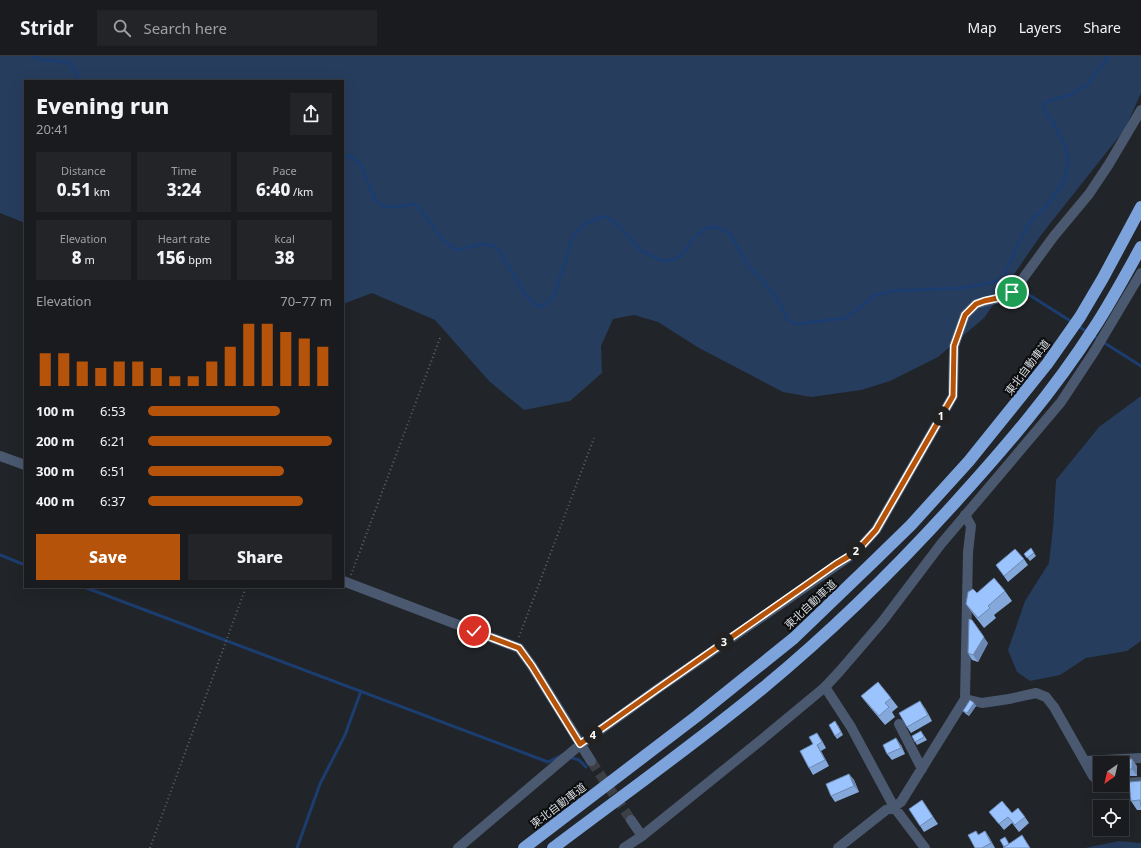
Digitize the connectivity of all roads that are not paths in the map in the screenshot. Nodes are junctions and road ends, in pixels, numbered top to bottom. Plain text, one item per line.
1 (1141, 110) edge
2 (1141, 207) edge
3 (1141, 247) edge
4 (1141, 273) edge
5 (1, 459) edge
6 (24, 465) edge
7 (966, 515) junction
8 (346, 582) edge
9 (825, 687) junction
10 (965, 699) junction
11 (899, 724) dead end
12 (580, 744) junction
13 (1141, 758) edge
14 (591, 761) tunnel mouth
15 (1085, 761) junction
16 (922, 769) junction
17 (1093, 776) edge
18 (1141, 782) edge
19 (1129, 783) edge
20 (894, 807) junction
21 (631, 820) tunnel mouth
22 (642, 836) junction
23 (458, 848) edge
24 (524, 848) edge
25 (553, 848) edge
26 (624, 848) edge
27 (838, 848) edge
28 (925, 848) edge

1 - 12 street
2 - 24 highway, 東北自動車道
3 - 25 highway
4 - 7 street
5 - 6 street
7 - 9 street
7 - 10 street
8 - 12 street
9 - 20 street
9 - 22 street
10 - 15 street
10 - 16 street
11 - 16 street
12 - 14 street
12 - 23 street
13 - 15 street
15 - 17 street
16 - 20 street
18 - 19 street
20 - 27 street
20 - 28 street
21 - 22 street
22 - 26 street

